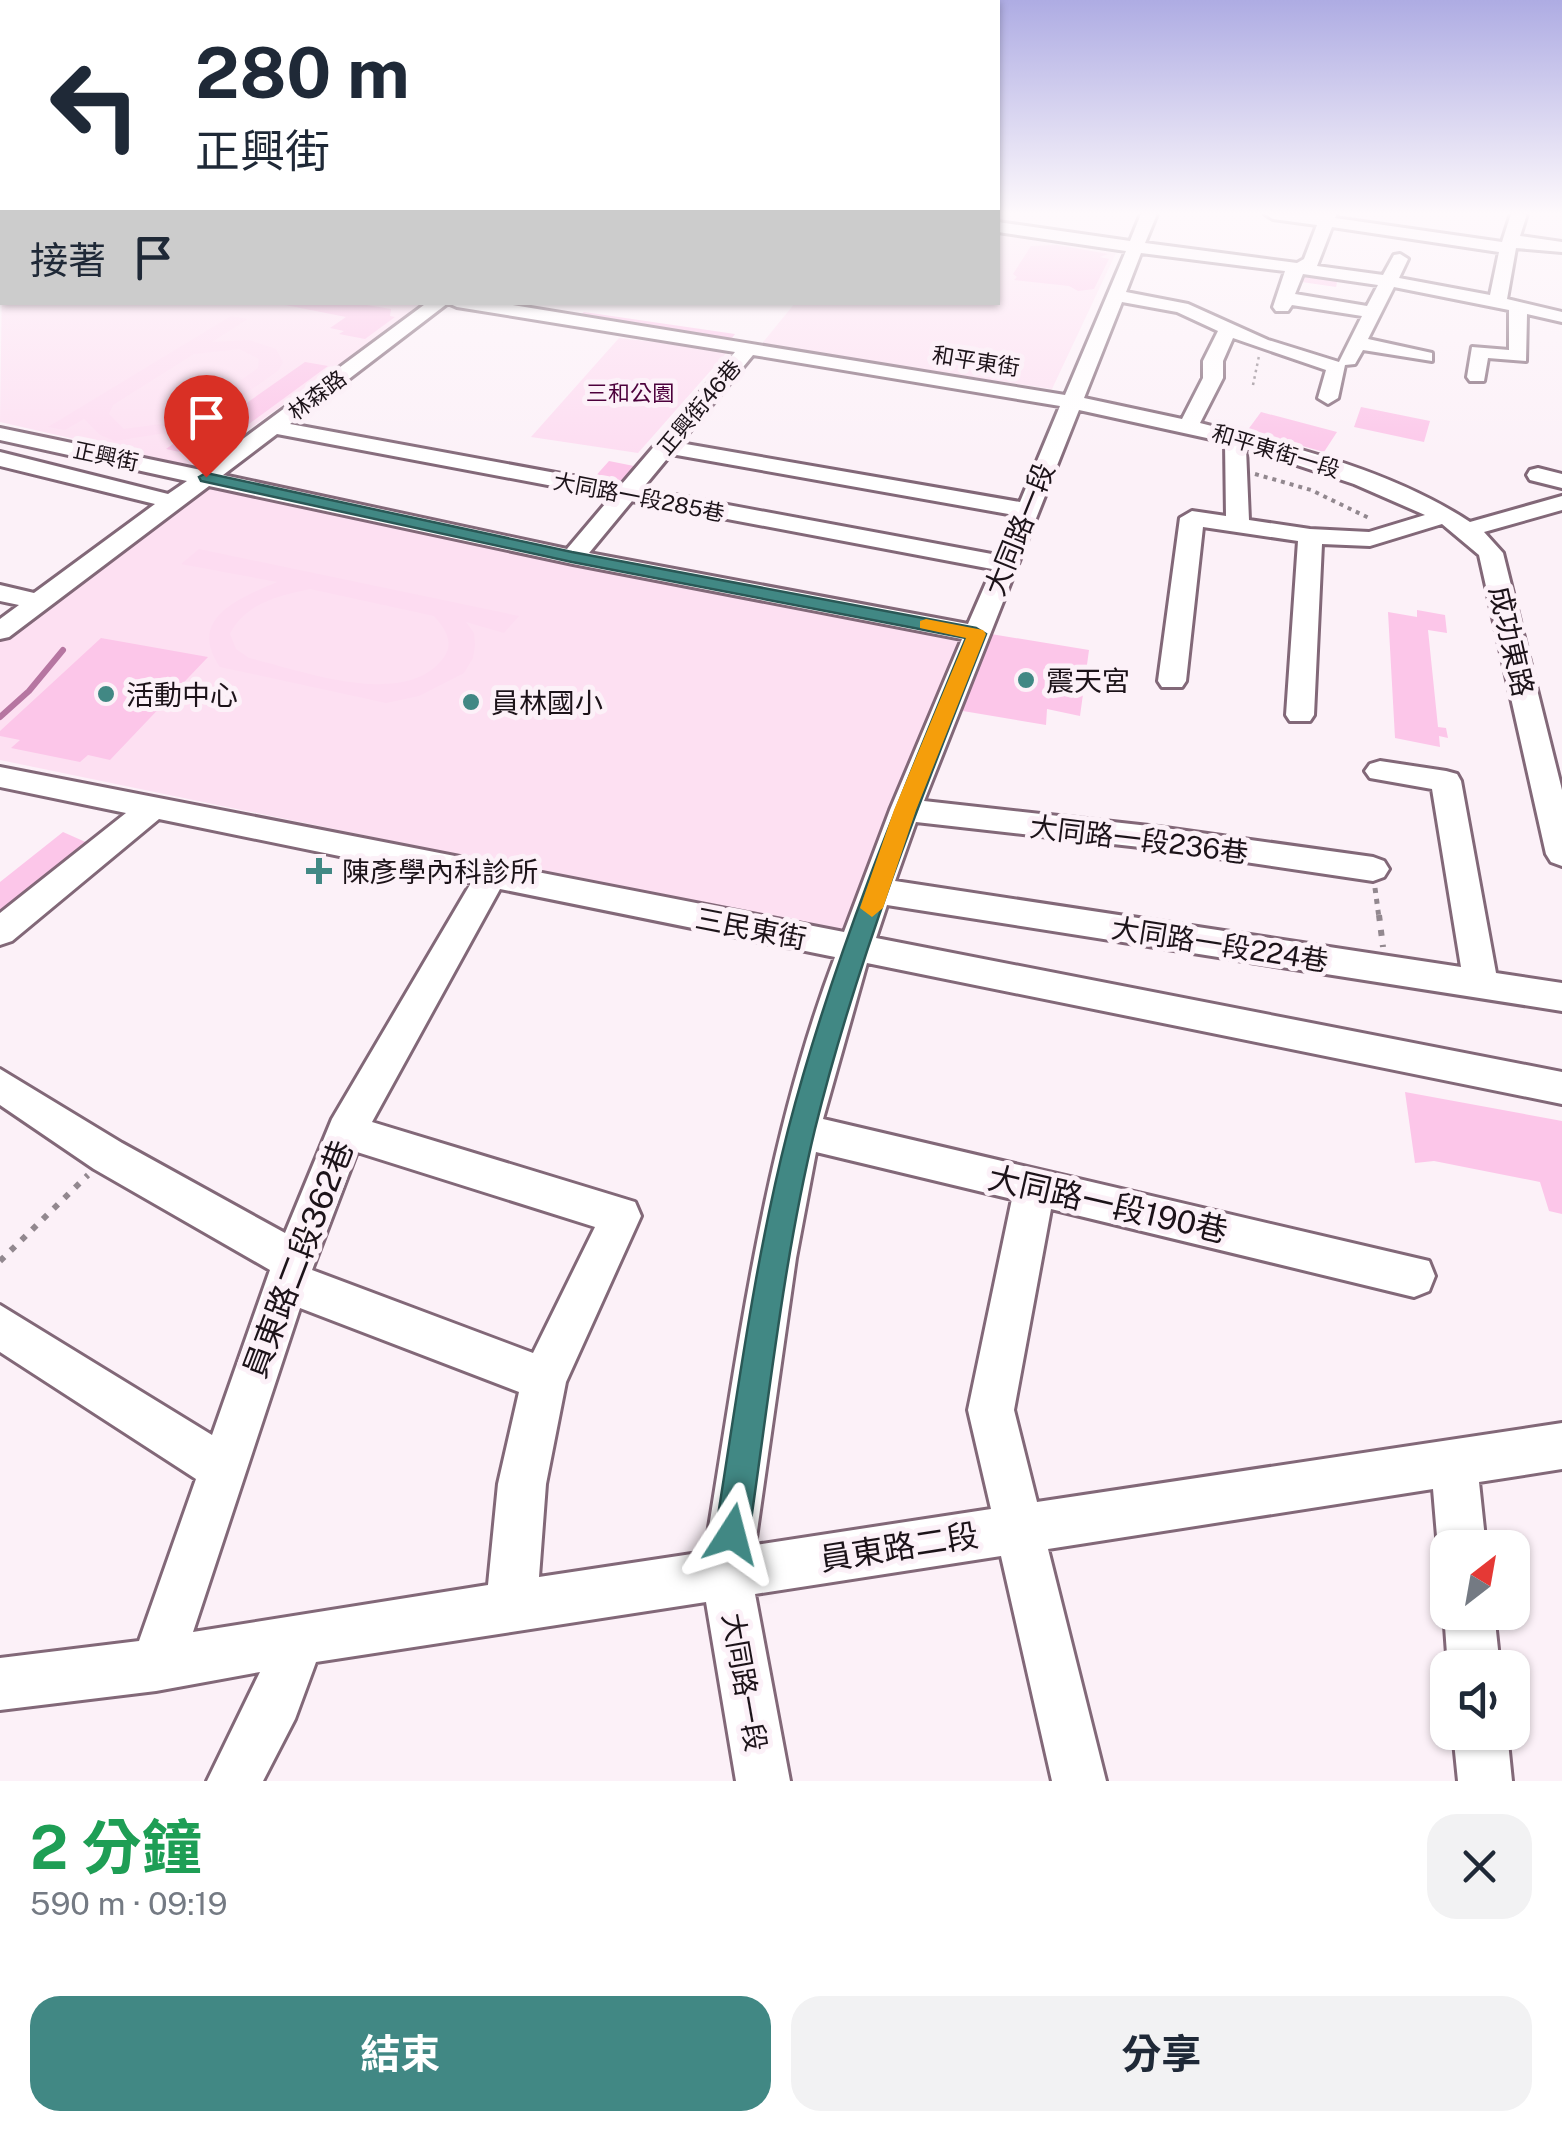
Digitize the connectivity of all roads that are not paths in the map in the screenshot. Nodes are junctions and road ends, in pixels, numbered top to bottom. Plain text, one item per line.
1 (1113, 297) edge
2 (1176, 297) edge
3 (1284, 297) edge
4 (1381, 297) edge
5 (1480, 297) edge
6 (1508, 297) edge
7 (1508, 302) junction
8 (436, 305) edge
9 (476, 305) edge
10 (1194, 312) junction
11 (1374, 312) junction
12 (1562, 317) edge
13 (1258, 320) dead end
14 (1228, 327) junction
15 (748, 349) junction
16 (1425, 357) dead end
17 (1477, 377) dead end
18 (1328, 398) dead end
19 (1073, 402) junction
20 (1190, 425) junction
21 (274, 427) junction
22 (0, 434) edge
23 (1235, 437) junction
24 (665, 447) junction
25 (0, 459) edge
26 (1538, 475) dead end
27 (206, 477) junction
28 (1562, 481) edge
29 (626, 494) junction
30 (172, 502) junction
31 (1562, 503) edge
32 (1026, 510) junction
33 (1457, 522) junction
34 (1238, 525) junction
35 (1310, 536) junction
36 (572, 557) junction
37 (1005, 564) junction
38 (0, 592) edge
39 (38, 602) junction
40 (0, 631) edge
41 (976, 634) junction
42 (1172, 681) dead end
43 (1300, 715) dead end
44 (1380, 771) dead end
45 (0, 776) edge
46 (156, 806) junction
47 (905, 810) junction
48 (1562, 854) edge
49 (1373, 869) road end
50 (491, 876) junction
51 (878, 891) junction
52 (0, 932) edge
53 (857, 949) junction
54 (1481, 984) junction
55 (1562, 997) edge
56 (0, 1085) edge
57 (1562, 1088) edge
58 (346, 1130) junction
59 (801, 1131) junction
60 (1034, 1188) junction
61 (290, 1271) junction
62 (1414, 1276) dead end
63 (0, 1327) edge
64 (544, 1378) junction
65 (1562, 1446) edge
66 (1454, 1464) junction
67 (222, 1468) junction
68 (1018, 1528) junction
69 (1460, 1530) edge
70 (726, 1574) junction
71 (511, 1608) junction
72 (298, 1638) junction
73 (156, 1665) junction
74 (0, 1684) edge
75 (1482, 1750) edge
76 (234, 1781) edge
77 (762, 1781) edge
78 (1079, 1781) edge
79 (1485, 1781) edge

1 - 19 street, 大同路一段
2 - 10 street
3 - 11 street
4 - 11 street
5 - 7 street
6 - 7 street
7 - 12 street
7 - 17 street
8 - 21 street, 林森路
9 - 15 street, 和平東街
10 - 13 street
10 - 14 street
11 - 16 street
14 - 18 street
14 - 20 street
15 - 19 street, 和平東街
15 - 24 street, 正興街46巷
19 - 20 street, 和平東街一段
19 - 32 street, 大同路一段
20 - 23 street, 和平東街一段
21 - 27 street, 林森路
21 - 29 street, 大同路一段285巷
22 - 27 street, 正興街
23 - 33 street, 和平東街一段
23 - 34 street
24 - 29 street, 正興街46巷
24 - 32 street
25 - 30 street
26 - 28 street
27 - 30 street, 林森路
27 - 36 street, 正興街
29 - 36 street, 正興街46巷
29 - 37 street, 大同路一段285巷
30 - 39 street, 林森路
31 - 33 street
32 - 37 street, 大同路一段
33 - 35 street
33 - 48 street, 成功東路
34 - 35 street
34 - 42 street
35 - 43 street
36 - 41 street, 正興街
37 - 41 street, 大同路一段
38 - 39 street
39 - 40 street, 林森路
41 - 47 street, 大同路一段
44 - 54 street
45 - 46 street, 三民東街
46 - 50 street, 三民東街
46 - 52 street
47 - 49 street, 大同路一段236巷
47 - 51 street, 大同路一段
50 - 53 street, 三民東街
50 - 58 street, 員東路二段362巷
51 - 53 street, 大同路一段
51 - 54 street, 大同路一段224巷
53 - 57 street, 三民東街
53 - 59 street, 大同路一段
54 - 55 street, 大同路一段224巷
56 - 61 street
58 - 61 street, 員東路二段362巷
58 - 64 street
59 - 60 street, 大同路一段190巷
59 - 70 street, 大同路一段
60 - 62 street, 大同路一段190巷
60 - 68 street
61 - 64 street
61 - 67 street, 員東路二段362巷
63 - 67 street
64 - 71 street
65 - 66 street, 員東路二段
66 - 68 street, 員東路二段
66 - 69 street
67 - 73 street, 員東路二段362巷
68 - 70 street, 員東路二段
68 - 78 street
70 - 71 street, 員東路二段
70 - 77 street, 大同路一段
71 - 72 street, 員東路二段
72 - 73 street, 員東路二段
72 - 76 street
73 - 74 street, 員東路二段
75 - 79 street

